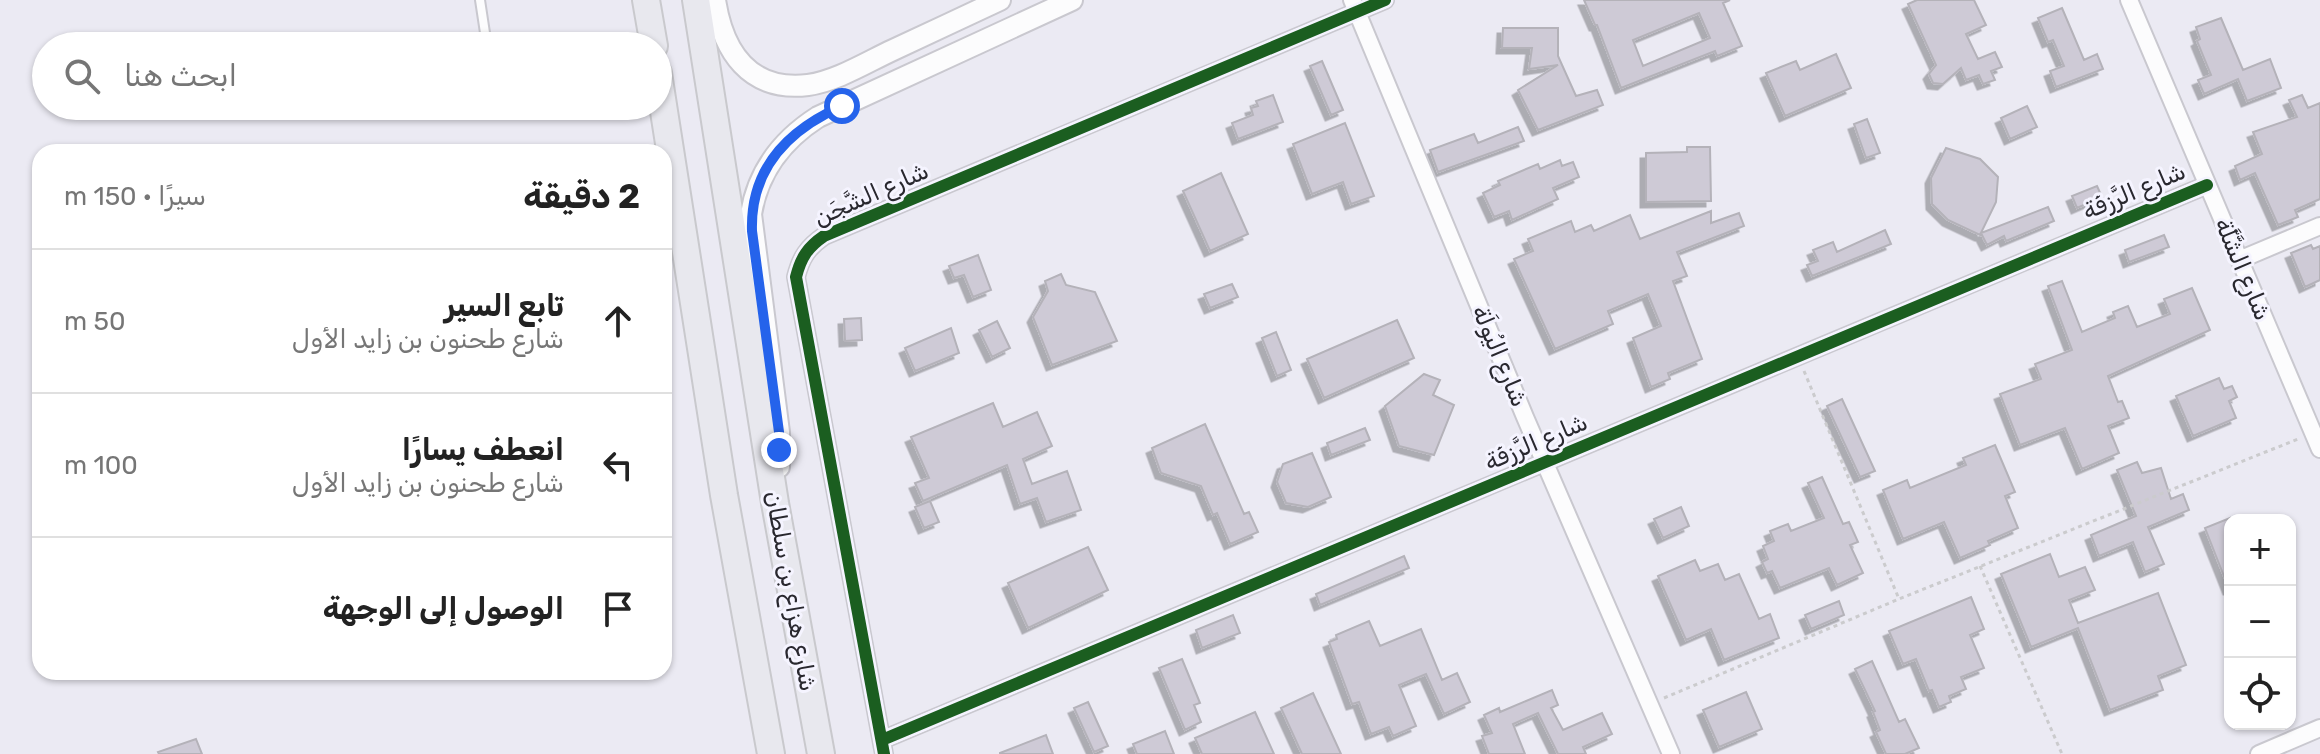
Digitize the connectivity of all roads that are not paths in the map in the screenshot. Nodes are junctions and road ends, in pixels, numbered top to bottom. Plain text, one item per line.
1 (480, 0) edge
2 (646, 0) edge
3 (696, 0) edge
4 (715, 0) edge
5 (1000, 0) edge
6 (1072, 0) edge
7 (1385, 0) edge
8 (2129, 0) edge
9 (1354, 6) edge
10 (485, 32) edge
11 (652, 32) edge
12 (665, 120) edge
13 (669, 144) edge
14 (672, 163) edge
15 (2207, 185) junction
16 (2320, 226) edge
17 (2239, 260) junction
18 (2320, 449) edge
19 (1545, 462) junction
20 (775, 503) junction
21 (2320, 728) edge
22 (883, 747) edge
23 (771, 754) edge
24 (821, 754) edge
25 (1671, 754) edge
26 (2259, 754) edge

1 - 10 lane
2 - 11 main road
3 - 20 main road, شارع هزاع بن سلطان
4 - 5 street
6 - 20 street
7 - 9 street, شارع الشَّجَن
8 - 15 street, شارع الشَّلَّة
9 - 19 street, شارع اليُولَة
9 - 22 street, شارع الشَّجَن
12 - 13 main road, شارع هزاع بن سلطان
14 - 23 main road, شارع هزاع بن سلطان
15 - 17 street, شارع الشَّلَّة
15 - 19 street, شارع الرَّزفَة
16 - 17 street
17 - 18 street, شارع الشَّلَّة
19 - 22 street, شارع الرَّزفَة
19 - 25 street, شارع اليُولَة
20 - 24 main road, شارع هزاع بن سلطان
21 - 26 street

